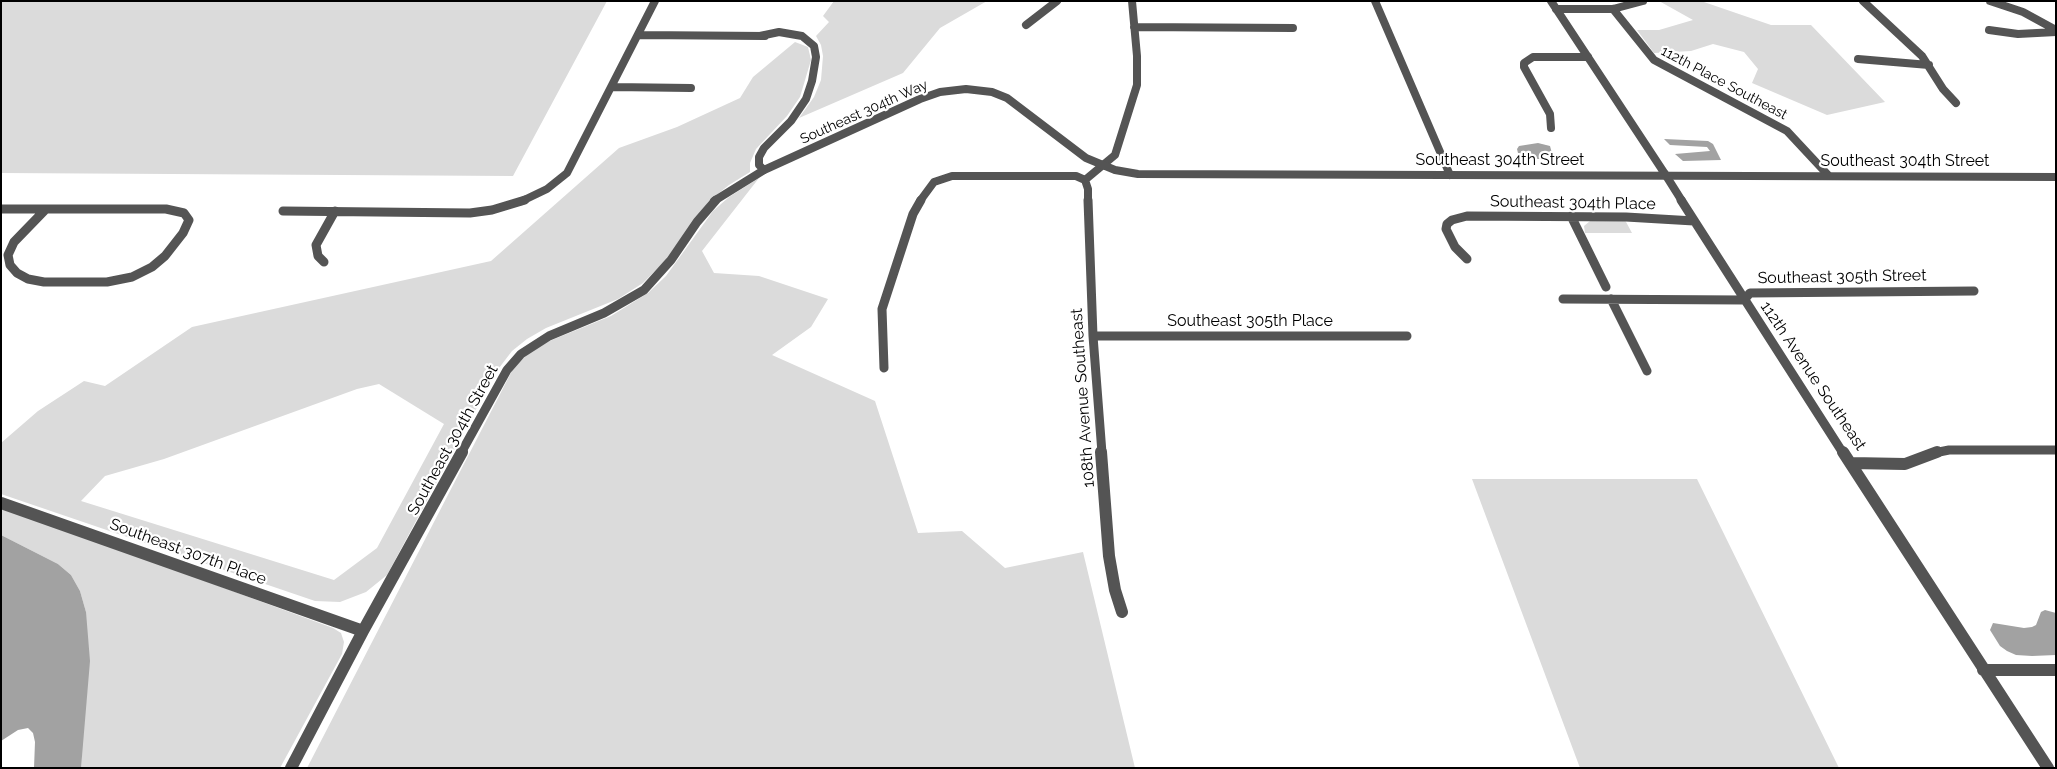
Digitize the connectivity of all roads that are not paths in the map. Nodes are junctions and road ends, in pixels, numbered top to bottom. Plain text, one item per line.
1 (655, 1) edge
2 (1058, 1) edge
3 (1132, 1) edge
4 (1375, 1) edge
5 (1551, 1) edge
6 (1643, 1) edge
7 (1863, 1) edge
8 (1990, 1) edge
9 (1556, 9) junction
10 (1613, 9) junction
11 (1026, 25) dead end
12 (1134, 27) junction
13 (1293, 28) dead end
14 (1989, 30) dead end
15 (2056, 31) edge
16 (638, 35) junction
17 (760, 36) junction
18 (812, 44) junction
19 (1588, 57) junction
20 (1858, 59) dead end
21 (1930, 65) junction
22 (612, 88) junction
23 (691, 88) dead end
24 (1956, 103) dead end
25 (1551, 128) dead end
26 (1103, 166) junction
27 (764, 170) junction
28 (1665, 174) junction
29 (1450, 175) junction
30 (1828, 175) junction
31 (2056, 177) edge
32 (1085, 180) junction
33 (1, 209) edge
34 (45, 210) junction
35 (283, 211) dead end
36 (336, 212) junction
37 (1571, 216) junction
38 (1694, 221) junction
39 (1467, 259) dead end
40 (324, 262) dead end
41 (1606, 287) dead end
42 (1974, 291) dead end
43 (1563, 299) dead end
44 (1611, 300) junction
45 (1744, 300) junction
46 (1093, 336) junction
47 (1407, 336) dead end
48 (884, 368) dead end
49 (1647, 372) dead end
50 (2056, 450) edge
51 (1851, 463) junction
52 (1, 503) edge
53 (1122, 612) dead end
54 (363, 631) junction
55 (1983, 670) junction
56 (2056, 670) edge
57 (291, 768) edge
58 (2048, 768) edge

1 - 16 street
2 - 11 street
3 - 12 street
4 - 29 street
5 - 9 street, 112th Avenue Southeast
6 - 10 street
7 - 21 street
8 - 15 street
9 - 10 street
9 - 19 street, 112th Avenue Southeast
10 - 30 street, 112th Place Southeast
12 - 13 street
12 - 26 street
14 - 15 street
16 - 17 street
16 - 22 street
17 - 18 street
17 - 18 street
18 - 27 street
19 - 25 street
19 - 28 street, 112th Avenue Southeast
20 - 21 street
21 - 24 street
22 - 23 street
22 - 36 street
26 - 27 street, Southeast 304th Way
26 - 29 street, Southeast 304th Street
26 - 32 street
27 - 54 street, Southeast 304th Street
28 - 29 street, Southeast 304th Street
28 - 30 street, Southeast 304th Street
28 - 38 street, 112th Avenue Southeast
30 - 31 street, Southeast 304th Street
32 - 46 street, 108th Avenue Southeast
32 - 48 street
33 - 34 street
34 - 34 street
35 - 36 street
36 - 40 street
37 - 38 street, Southeast 304th Place
37 - 39 street, Southeast 304th Place
37 - 41 street
38 - 45 street, 112th Avenue Southeast
42 - 45 street, Southeast 305th Street
43 - 44 street, Southeast 305th Street
44 - 45 street, Southeast 305th Street
44 - 49 street
45 - 51 street, 112th Avenue Southeast
46 - 47 street, Southeast 305th Place
46 - 53 street, 108th Avenue Southeast
50 - 51 street
51 - 55 street, 112th Avenue Southeast
52 - 54 street, Southeast 307th Place
54 - 57 street, Southeast 304th Street
55 - 56 street
55 - 58 street, 112th Avenue Southeast

